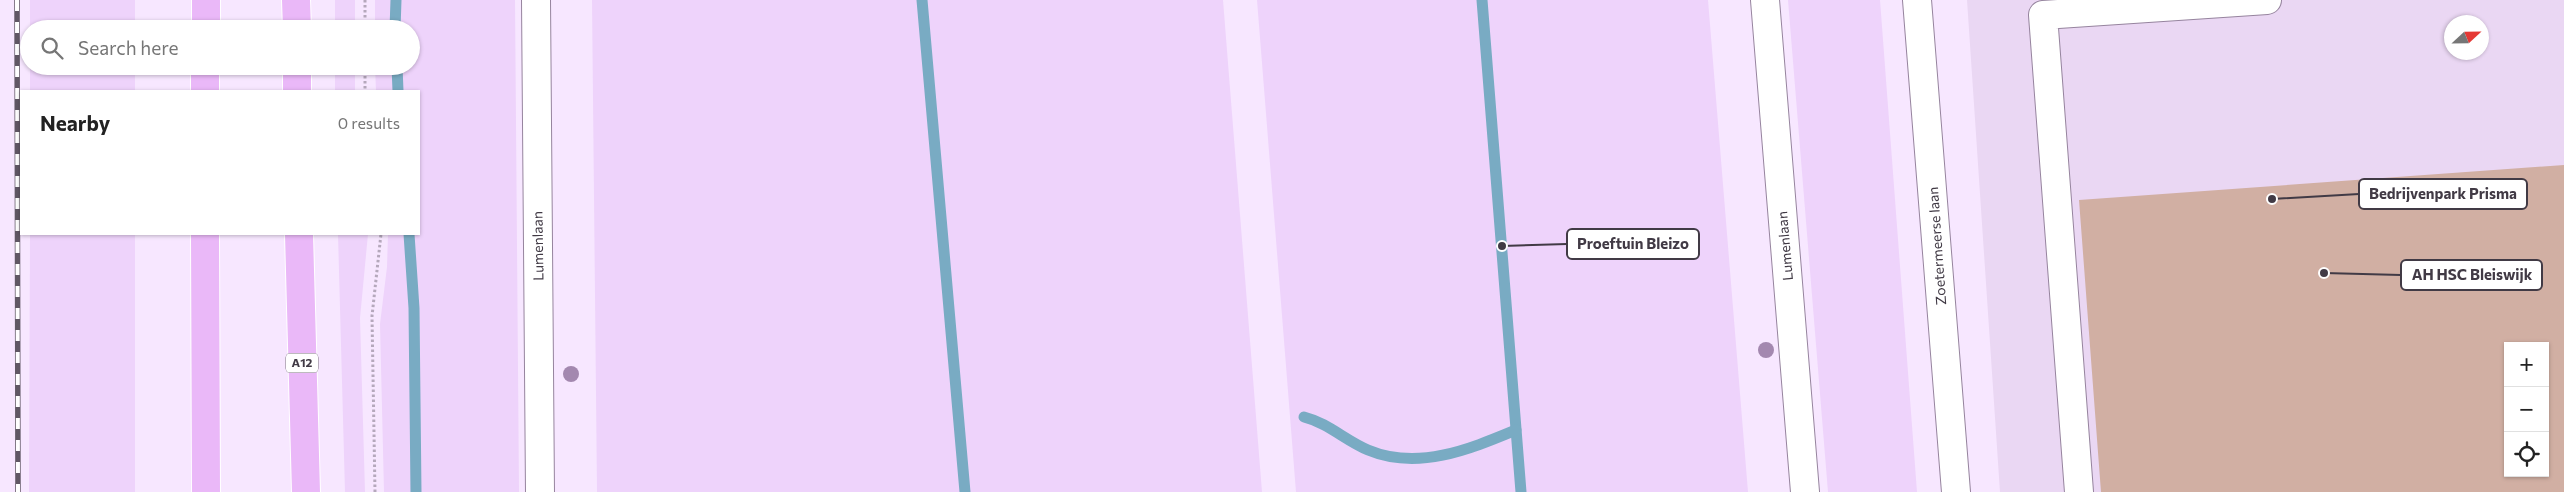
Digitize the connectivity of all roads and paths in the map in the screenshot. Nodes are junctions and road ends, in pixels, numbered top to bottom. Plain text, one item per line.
1 (206, 0) edge
2 (296, 0) edge
3 (365, 0) edge
4 (536, 0) edge
5 (1765, 0) edge
6 (1918, 0) edge
7 (2267, 0) edge
8 (206, 20) edge
9 (297, 20) edge
10 (365, 20) edge
11 (206, 75) edge
12 (297, 75) edge
13 (365, 75) edge
14 (206, 90) edge
15 (297, 90) edge
16 (365, 90) edge
17 (205, 235) edge
18 (299, 235) edge
19 (381, 235) edge
20 (206, 492) edge
21 (306, 492) edge
22 (375, 492) edge
23 (540, 492) edge
24 (1805, 492) edge
25 (1956, 492) edge
26 (2079, 492) edge

1 - 8 highway
2 - 9 highway
3 - 10 path
4 - 23 street, Lumenlaan
5 - 24 street, Lumenlaan
6 - 25 street, Zoetermeerse laan
7 - 26 street
11 - 14 highway
12 - 15 highway
13 - 16 path
17 - 20 highway
18 - 21 highway, A12
19 - 22 path

